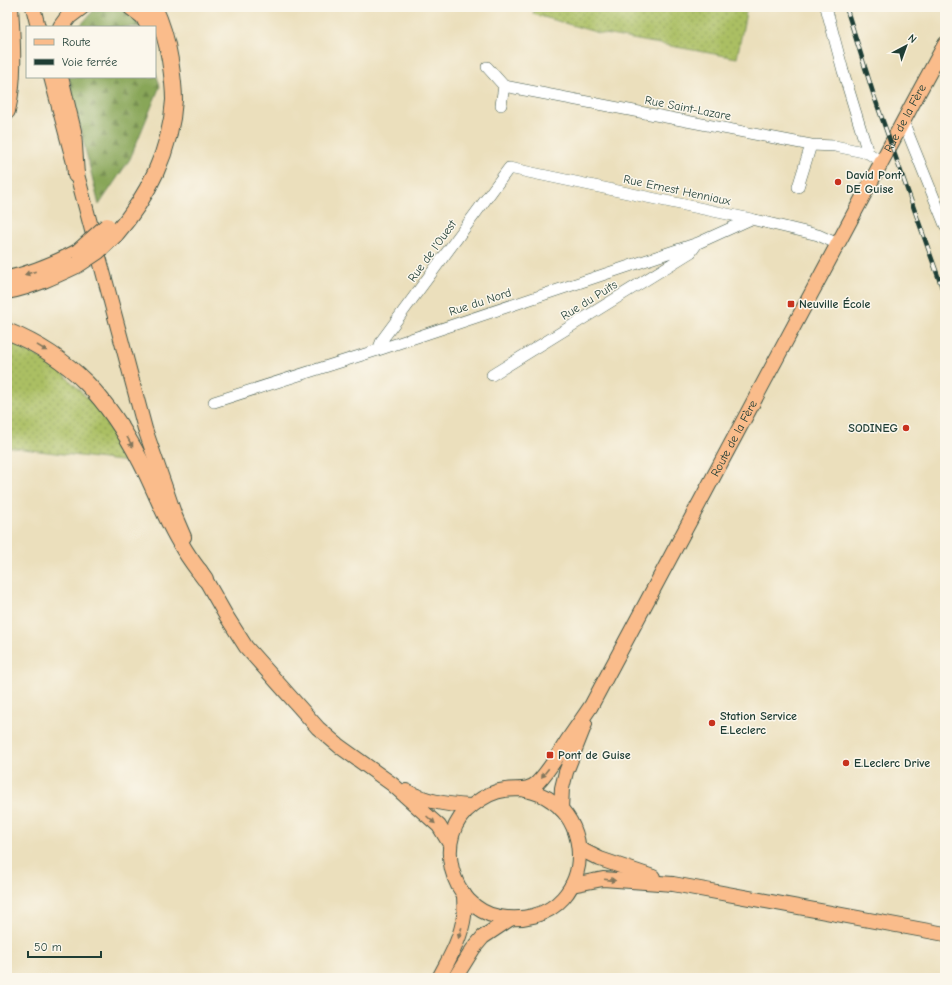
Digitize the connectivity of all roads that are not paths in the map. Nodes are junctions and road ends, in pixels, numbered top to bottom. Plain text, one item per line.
1 (10, 7) edge
2 (33, 7) edge
3 (81, 7) edge
4 (131, 7) edge
5 (154, 7) edge
6 (826, 7) edge
7 (38, 26) edge
8 (62, 26) edge
9 (148, 26) edge
10 (945, 44) edge
11 (156, 46) edge
12 (487, 67) dead end
13 (50, 78) edge
14 (60, 78) edge
15 (504, 86) junction
16 (501, 105) dead end
17 (7, 111) edge
18 (903, 121) junction
19 (811, 145) junction
20 (868, 153) junction
21 (880, 166) junction
22 (509, 168) joint
23 (76, 175) junction
24 (798, 187) dead end
25 (751, 219) junction
26 (945, 225) edge
27 (111, 231) junction
28 (698, 242) junction
29 (838, 244) junction
30 (77, 259) junction
31 (7, 279) edge
32 (7, 291) edge
33 (7, 331) edge
34 (378, 350) junction
35 (492, 376) dead end
36 (214, 402) dead end
37 (205, 580) junction
38 (591, 706) junction
39 (392, 784) junction
40 (525, 790) junction
41 (471, 806) junction
42 (561, 809) junction
43 (450, 844) junction
44 (580, 849) junction
45 (673, 884) junction
46 (572, 885) junction
47 (464, 894) junction
48 (510, 919) junction
49 (945, 934) edge
50 (439, 978) edge
51 (455, 978) edge

1 - 17 highway
2 - 7 main road
3 - 8 highway
4 - 9 highway
5 - 27 highway
6 - 20 street
10 - 18 main road, Rue de la Fère
11 - 27 highway
12 - 15 street
13 - 23 main road
14 - 23 highway
15 - 16 street
15 - 19 street, Rue Saint-Lazare
18 - 21 main road, Rue de la Fère
18 - 26 street
19 - 20 street, Rue Saint-Lazare
19 - 24 street
20 - 21 street
21 - 29 main road, Route de la Fère
22 - 25 street, Rue Ernest Henniaux
22 - 34 street, Rue de l'Ouest
23 - 37 main road
25 - 28 street, Rue du Nord
25 - 29 street, Rue Ernest Henniaux
27 - 30 highway, bridge
28 - 34 street, Rue du Nord
28 - 35 street, Rue du Puits
29 - 38 main road, Route de la Fère
30 -> 31 highway
30 - 32 highway
33 -> 37 highway
34 - 36 street, Rue du Nord
37 - 39 main road
38 -> 40 main road, Route de la Fère
38 - 42 main road, Route de la Fère
39 - 41 main road
39 -> 43 main road
40 - 41 main road
40 - 42 main road
41 - 43 main road
42 - 44 main road
43 - 47 main road
44 - 45 main road
44 - 46 main road
46 -> 45 main road
45 - 49 main road
46 - 48 main road
47 - 48 main road
47 -> 50 main road
48 - 51 main road

